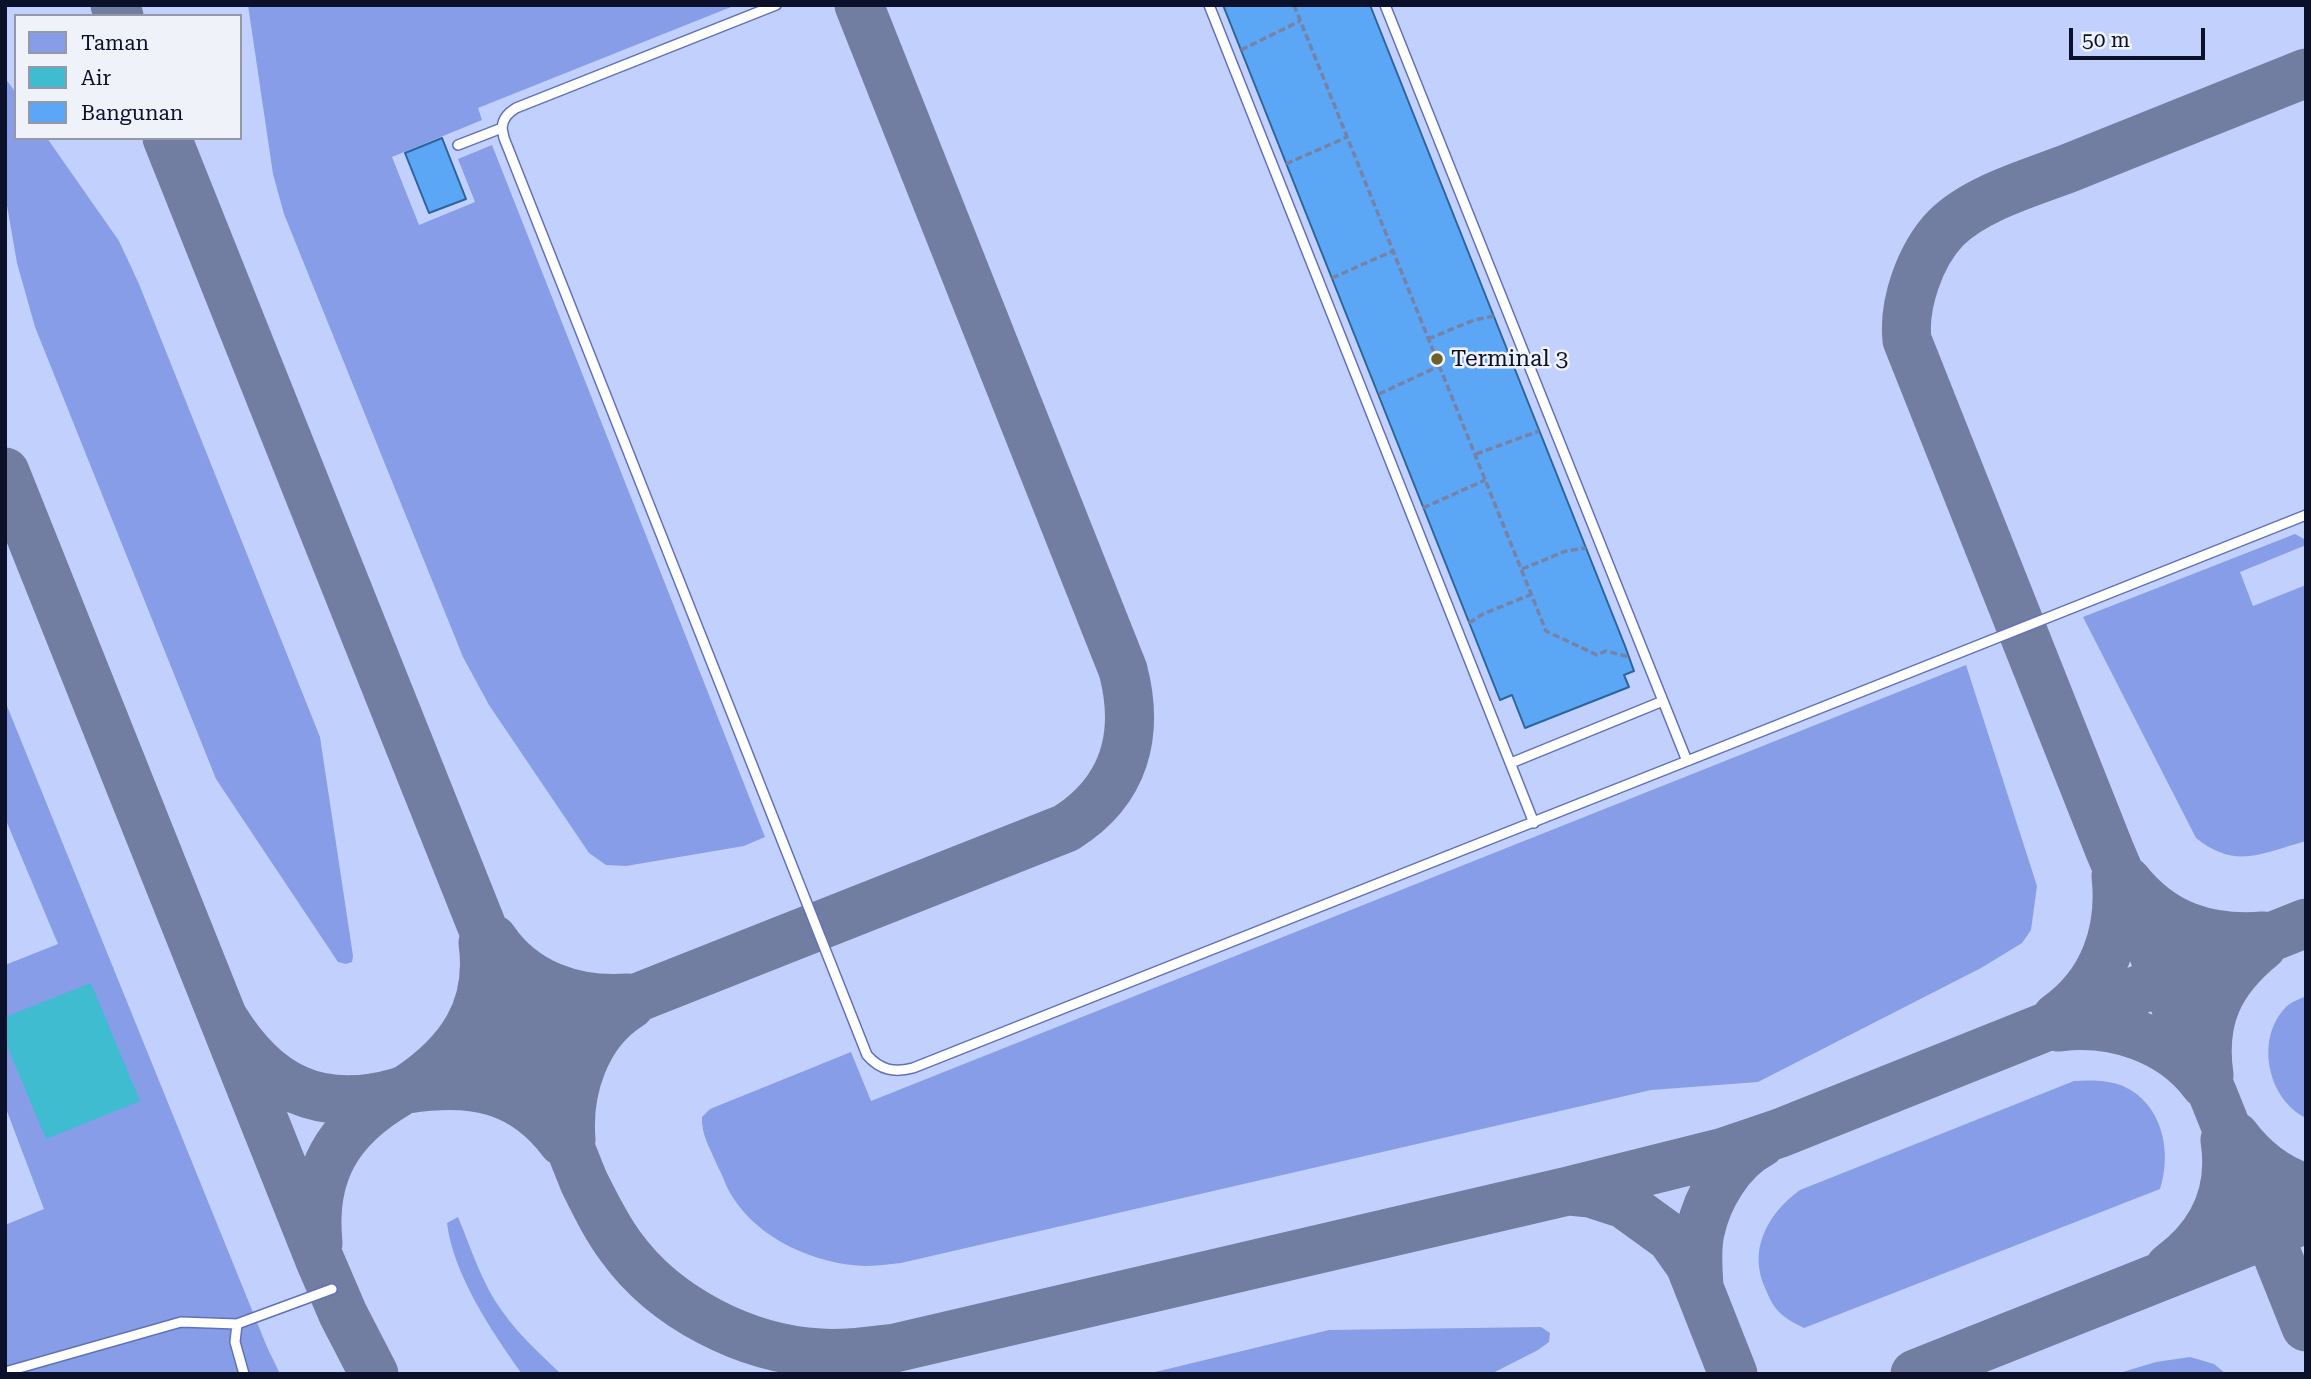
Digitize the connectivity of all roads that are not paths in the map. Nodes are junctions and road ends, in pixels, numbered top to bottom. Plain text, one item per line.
1 (776, 5) edge
2 (1209, 5) edge
3 (1385, 5) edge
4 (502, 128) junction
5 (458, 145) dead end
6 (2306, 515) edge
7 (1663, 701) junction
8 (1687, 761) junction
9 (1511, 764) junction
10 (1535, 823) junction
11 (332, 1289) dead end
12 (237, 1324) junction
13 (5, 1372) edge
14 (244, 1374) edge

1 - 4 lane
2 - 9 lane
3 - 7 lane
4 - 5 lane
4 - 10 lane
6 - 8 lane
7 - 8 lane
7 - 9 lane
8 - 10 lane
9 - 10 lane
11 - 12 lane
12 - 13 lane
12 - 14 lane

